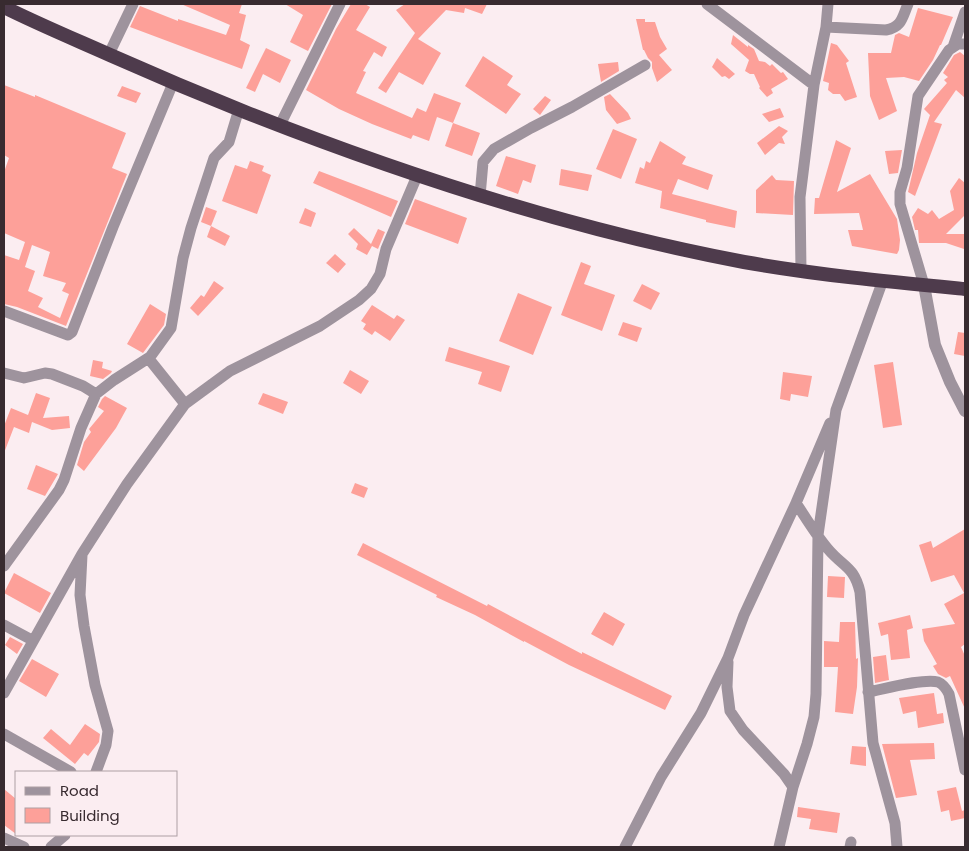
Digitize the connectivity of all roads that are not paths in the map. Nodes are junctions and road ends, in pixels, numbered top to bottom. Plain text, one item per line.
1 (133, 4) edge
2 (340, 4) edge
3 (828, 4) edge
4 (908, 4) edge
5 (4, 6) edge
6 (714, 6) edge
7 (965, 12) edge
8 (826, 27) junction
9 (965, 44) edge
10 (953, 46) junction
11 (109, 54) junction
12 (645, 65) dead end
13 (173, 83) junction
14 (814, 85) junction
15 (239, 109) junction
16 (280, 125) junction
17 (417, 176) junction
18 (480, 196) junction
19 (801, 271) junction
20 (883, 280) junction
21 (924, 285) junction
22 (965, 289) edge
23 (4, 311) edge
24 (149, 359) junction
25 (4, 372) edge
26 (96, 394) junction
27 (185, 404) junction
28 (836, 410) junction
29 (965, 411) edge
30 (796, 503) junction
31 (818, 535) junction
32 (82, 554) junction
33 (4, 566) edge
34 (4, 625) edge
35 (32, 640) junction
36 (728, 658) junction
37 (868, 692) junction
38 (4, 693) edge
39 (4, 734) edge
40 (965, 770) edge
41 (69, 771) edge
42 (96, 771) edge
43 (793, 787) junction
44 (64, 836) edge
45 (4, 838) edge
46 (24, 847) edge
47 (51, 847) edge
48 (625, 847) edge
49 (779, 847) edge
50 (897, 847) edge

1 - 11 street
2 - 16 street
3 - 8 street
4 - 8 street
5 - 11 highway
6 - 14 street
7 - 10 street
8 - 14 street
9 - 10 street
10 - 21 street
11 - 13 highway
12 - 18 street
13 - 15 highway
13 - 23 street
14 - 19 street
15 - 16 highway
15 - 24 street
16 - 17 highway
17 - 18 highway
17 - 27 street
18 - 19 highway
19 - 20 highway
20 - 21 highway
20 - 28 street
21 - 22 highway
21 - 29 street
24 - 26 street
24 - 27 street
25 - 26 street
26 - 33 street
27 - 32 street
28 - 30 street
28 - 31 street
30 - 31 street
30 - 36 street
31 - 37 street
31 - 43 street
32 - 35 street
32 - 42 street
34 - 35 street
35 - 38 street
36 - 43 street
36 - 48 street
37 - 40 street
37 - 50 street
39 - 41 street
43 - 49 street
44 - 47 street
45 - 46 street

